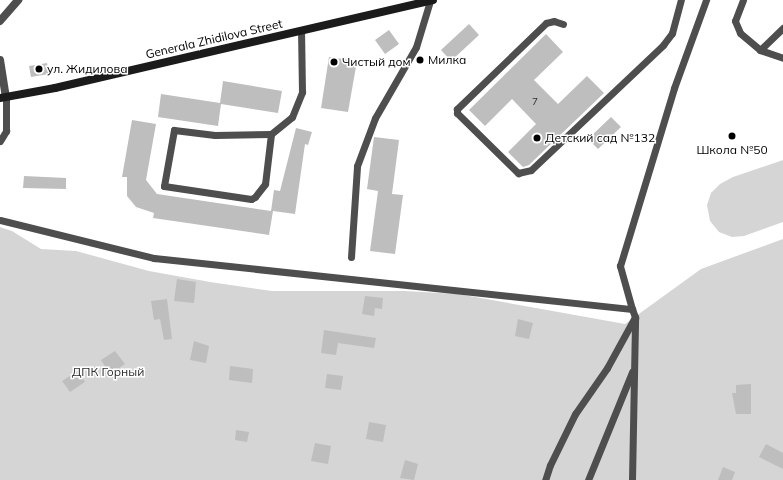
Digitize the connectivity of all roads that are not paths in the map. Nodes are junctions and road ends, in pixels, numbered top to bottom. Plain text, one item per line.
1 (18, 0) edge
2 (432, 0) edge
3 (681, 0) edge
4 (706, 0) edge
5 (743, 0) edge
6 (0, 21) edge
7 (563, 24) dead end
8 (783, 28) edge
9 (301, 31) junction
10 (760, 50) junction
11 (783, 58) edge
12 (0, 60) edge
13 (3, 98) edge
14 (271, 134) junction
15 (0, 141) edge
16 (0, 220) edge
17 (351, 257) dead end
18 (634, 313) junction
19 (634, 366) junction
20 (545, 480) edge
21 (588, 480) edge
22 (632, 480) edge

1 - 6 street
2 - 9 main road, Generala Zhidilova Street
2 - 17 lane
3 - 7 lane
4 - 18 lane
5 - 10 lane
8 - 10 lane
9 - 13 main road, Generala Zhidilova Street
9 - 14 lane
10 - 11 lane
12 - 13 street
13 - 15 lane
14 - 14 lane
16 - 18 lane
18 - 19 lane
18 - 20 lane
19 - 21 lane
19 - 22 lane

